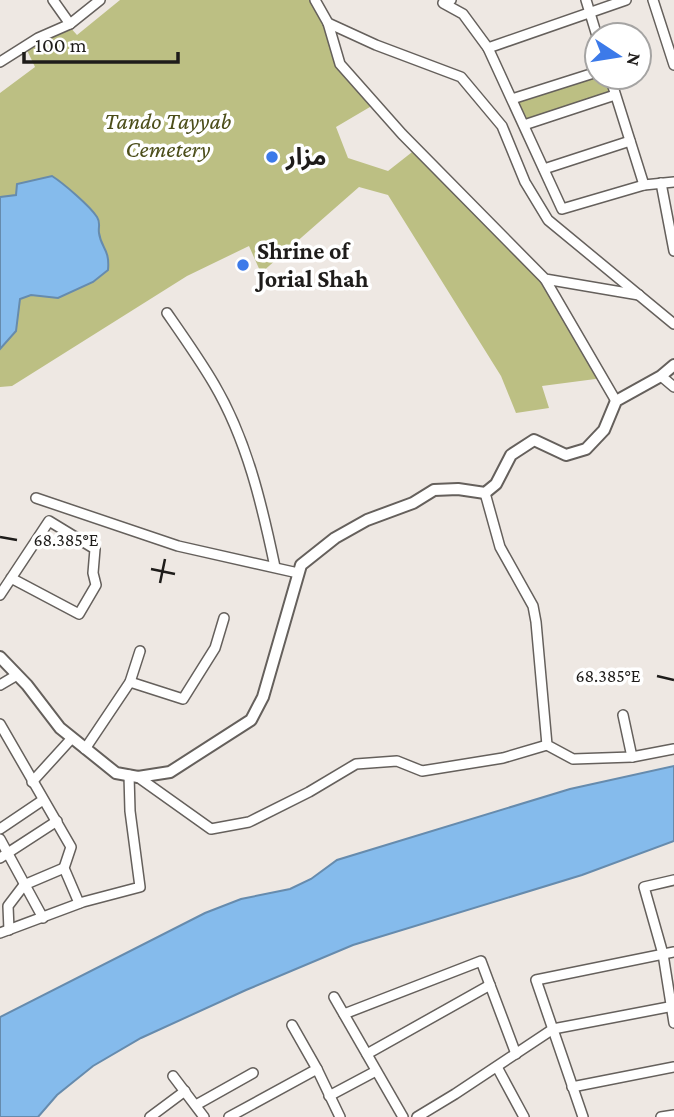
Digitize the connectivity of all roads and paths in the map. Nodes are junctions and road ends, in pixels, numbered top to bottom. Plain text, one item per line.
1 (53, 0) edge
2 (100, 0) edge
3 (315, 0) edge
4 (586, 0) edge
5 (626, 0) edge
6 (653, 0) edge
7 (443, 1) edge
8 (590, 13) junction
9 (592, 21) edge
10 (328, 23) junction
11 (70, 24) junction
12 (488, 48) junction
13 (2, 59) edge
14 (674, 65) edge
15 (583, 76) edge
16 (614, 91) edge
17 (615, 95) junction
18 (512, 99) junction
19 (524, 125) junction
20 (630, 141) junction
21 (544, 169) junction
22 (674, 181) edge
23 (661, 183) junction
24 (643, 185) junction
25 (674, 251) edge
26 (545, 279) junction
27 (642, 296) junction
28 (167, 313) dead end
29 (674, 324) edge
30 (674, 365) edge
31 (661, 376) junction
32 (674, 387) edge
33 (616, 401) junction
34 (485, 493) junction
35 (36, 498) dead end
36 (275, 568) junction
37 (298, 573) junction
38 (11, 578) junction
39 (0, 595) edge
40 (224, 618) dead end
41 (140, 651) dead end
42 (0, 657) edge
43 (17, 675) junction
44 (130, 682) junction
45 (0, 685) edge
46 (623, 715) dead end
47 (0, 724) edge
48 (72, 738) junction
49 (547, 745) junction
50 (85, 749) junction
51 (674, 749) edge
52 (632, 757) junction
53 (133, 776) junction
54 (32, 782) junction
55 (43, 800) junction
56 (57, 821) junction
57 (0, 829) edge
58 (0, 839) edge
59 (4, 856) edge
60 (64, 868) junction
61 (674, 880) edge
62 (24, 885) junction
63 (79, 903) junction
64 (43, 918) junction
65 (5, 931) edge
66 (674, 952) edge
67 (663, 954) junction
68 (490, 985) junction
69 (334, 997) dead end
70 (673, 1007) edge
71 (344, 1014) junction
72 (674, 1023) edge
73 (292, 1025) dead end
74 (553, 1029) junction
75 (367, 1054) junction
76 (516, 1054) junction
77 (497, 1067) junction
78 (674, 1067) edge
79 (317, 1069) junction
80 (376, 1070) junction
81 (253, 1073) dead end
82 (173, 1076) dead end
83 (572, 1087) junction
84 (186, 1091) junction
85 (329, 1096) junction
86 (196, 1105) junction
87 (161, 1109) junction
88 (674, 1115) edge
89 (150, 1117) edge
90 (168, 1117) edge
91 (204, 1117) edge
92 (229, 1117) edge
93 (340, 1117) edge
94 (403, 1117) edge
95 (416, 1117) edge
96 (524, 1117) edge
97 (583, 1117) edge
98 (661, 1117) edge

1 - 11 street
2 - 11 street
3 - 10 street
4 - 8 street
5 - 8 street
6 - 14 street
7 - 12 street
8 - 9 street
8 - 12 street
10 - 26 street
10 - 27 street
11 - 13 street
12 - 18 street
15 - 18 street
16 - 17 street
17 - 19 street
17 - 20 street
18 - 19 street
19 - 21 street
20 - 21 street
20 - 24 street
21 - 24 street
22 - 23 street
23 - 24 street
23 - 25 street
26 - 27 street
26 - 33 street
27 - 29 street
28 - 36 street
30 - 31 street
31 - 32 street
31 - 33 street
33 - 34 street
34 - 37 street
34 - 49 street
35 - 36 street
36 - 37 street
37 - 53 street
38 - 38 street
38 - 39 street
40 - 44 street
41 - 44 street
42 - 43 street
43 - 45 street
43 - 48 street
44 - 50 street
46 - 52 street
47 - 54 street
48 - 50 street
48 - 54 street
49 - 52 street
49 - 53 street
50 - 53 street
51 - 52 street
53 - 63 street
54 - 55 street
55 - 56 street
55 - 57 street
56 - 59 street
56 - 60 street
58 - 59 street
59 - 62 street
60 - 62 street
60 - 63 street
61 - 67 street
62 - 64 street
62 - 65 street
63 - 64 street
64 - 65 street
66 - 67 street
67 - 70 street
67 - 74 street
68 - 71 street
68 - 75 street
68 - 76 street
69 - 71 street
70 - 72 street
70 - 74 street
71 - 75 street
73 - 79 street
74 - 76 street
74 - 83 street
75 - 80 street
76 - 77 street
77 - 95 street
77 - 96 street
78 - 83 street
79 - 85 street
79 - 92 street
80 - 85 street
80 - 94 street
81 - 86 street
82 - 84 street
83 - 97 street
84 - 86 street
84 - 87 street
85 - 93 street
86 - 91 street
87 - 89 street
87 - 90 street
88 - 98 street

